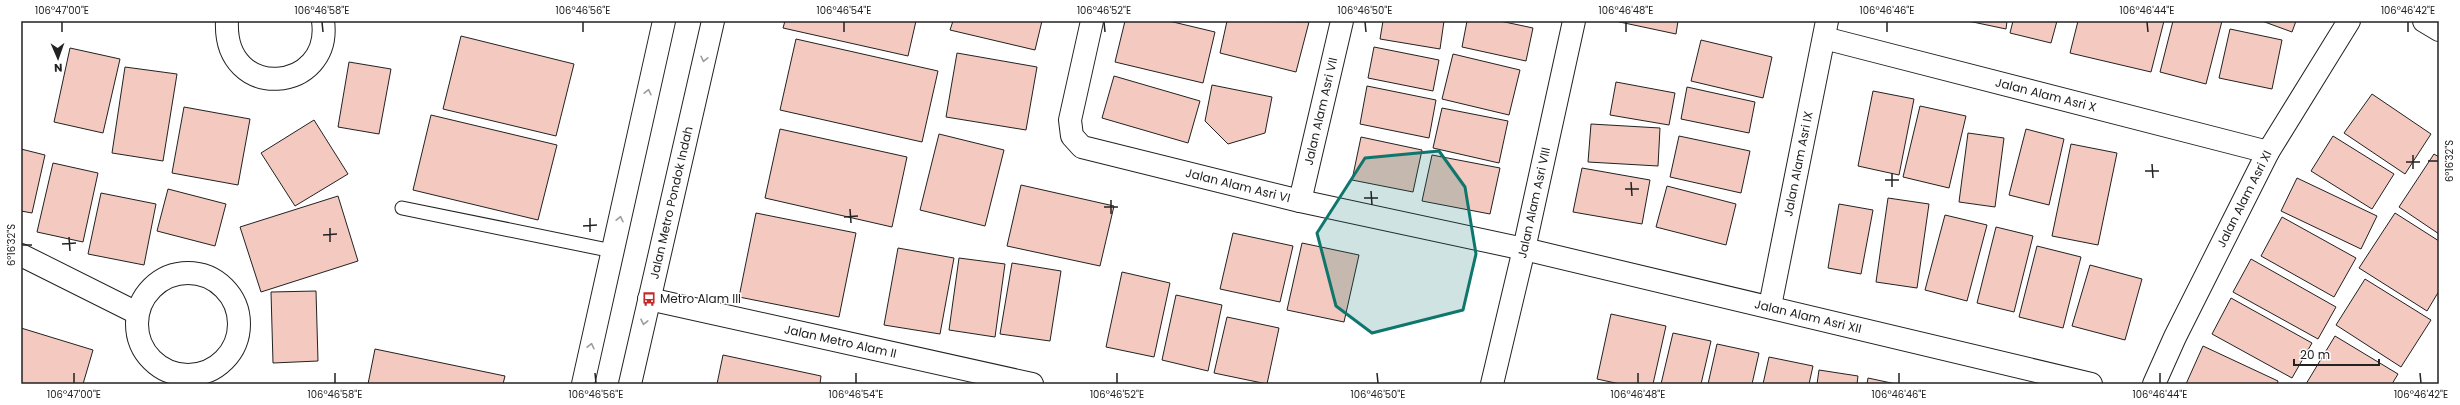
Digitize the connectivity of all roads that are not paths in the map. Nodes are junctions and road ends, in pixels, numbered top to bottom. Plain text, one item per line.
1 (227, 21) edge
2 (324, 21) edge
3 (664, 21) edge
4 (713, 21) edge
5 (1092, 21) edge
6 (1342, 21) edge
7 (1574, 21) edge
8 (2350, 21) edge
9 (2424, 21) edge
10 (1825, 29) edge
11 (2439, 30) edge
12 (2268, 152) junction
13 (1300, 201) junction
14 (402, 208) dead end
15 (1524, 249) junction
16 (613, 251) junction
17 (21, 255) edge
18 (649, 299) junction
19 (1770, 306) junction
20 (137, 313) junction
21 (583, 384) edge
22 (630, 384) edge
23 (1032, 384) edge
24 (1492, 384) edge
25 (2091, 384) edge
26 (2154, 384) edge

1 - 2 main road
16 -> 3 main road
4 -> 18 main road, Jalan Metro Pondok Indah
5 - 13 main road, Jalan Alam Asri VI
6 - 13 main road, Jalan Alam Asri VII
7 - 15 main road, Jalan Alam Asri VIII
8 - 12 main road, Jalan Alam Asri XI
9 - 11 main road
10 - 12 main road, Jalan Alam Asri X
10 - 19 main road, Jalan Alam Asri IX
12 - 26 main road, Jalan Alam Asri XI
13 - 15 main road, Jalan Alam Asri VI
14 - 16 lane
15 - 19 main road, Jalan Alam Asri XII
15 - 24 main road, Jalan Alam Asri VIII
21 -> 16 main road
17 - 20 main road
18 -> 22 main road, Jalan Metro Pondok Indah
18 - 23 main road, Jalan Metro Alam II
19 - 25 main road, Jalan Alam Asri XII
20 - 20 main road

